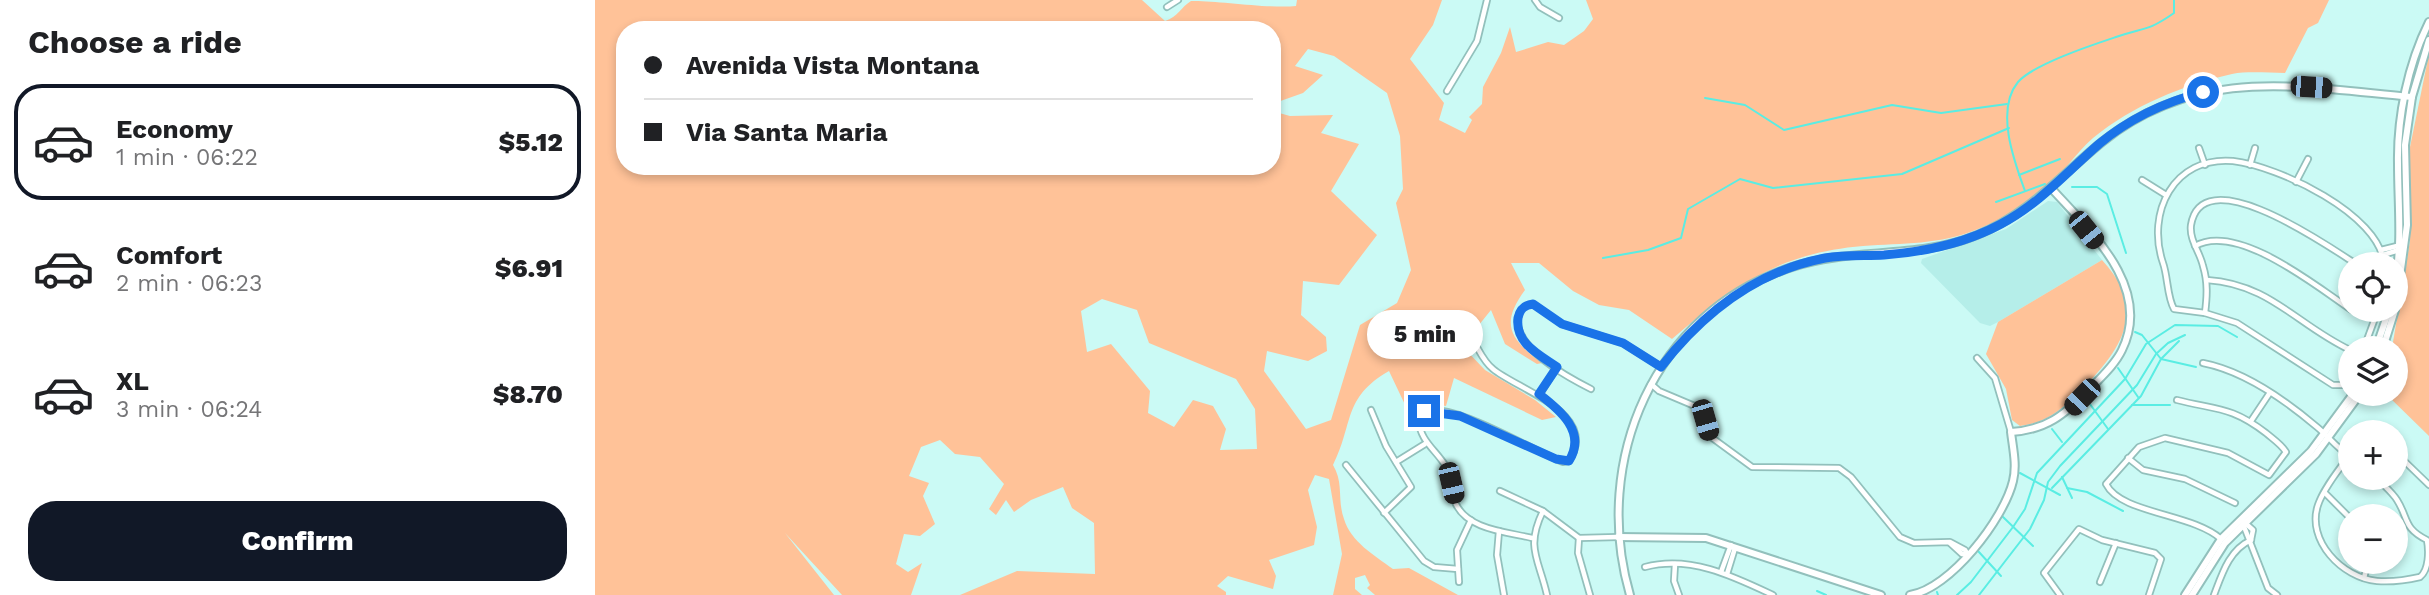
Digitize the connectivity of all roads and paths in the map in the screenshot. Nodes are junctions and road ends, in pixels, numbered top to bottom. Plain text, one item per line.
1 (1178, 0) edge
2 (1487, 0) edge
3 (1535, 0) edge
4 (1167, 7) dead end
5 (1559, 18) dead end
6 (2429, 22) edge
7 (2429, 40) edge
8 (1447, 91) dead end
9 (2408, 96) junction
10 (2199, 148) dead end
11 (2255, 148) dead end
12 (2308, 159) dead end
13 (2205, 165) junction
14 (2250, 165) junction
15 (2143, 180) dead end
16 (2296, 182) junction
17 (2052, 189) junction
18 (2166, 195) junction
19 (2195, 247) junction
20 (2403, 249) junction
21 (2382, 252) joint
22 (2402, 252) edge
23 (2403, 252) edge
24 (2338, 253) edge
25 (2207, 280) junction
26 (2338, 300) edge
27 (2205, 313) junction
28 (1474, 342) dead end
29 (2338, 344) edge
30 (1977, 358) dead end
31 (2203, 363) dead end
32 (1557, 367) junction
33 (1661, 367) junction
34 (1651, 384) junction
35 (2338, 386) edge
36 (1591, 389) dead end
37 (1539, 394) junction
38 (2269, 394) junction
39 (2177, 400) dead end
40 (2345, 406) edge
41 (2351, 406) edge
42 (1371, 410) dead end
43 (2251, 421) junction
44 (2011, 432) junction
45 (2326, 437) junction
46 (1425, 444) junction
47 (2338, 446) edge
48 (2128, 458) junction
49 (1395, 462) junction
50 (1346, 465) dead end
51 (2408, 465) edge
52 (2338, 472) edge
53 (2429, 485) edge
54 (2388, 490) edge
55 (1500, 491) dead end
56 (2325, 493) junction
57 (2235, 503) dead end
58 (2338, 506) edge
59 (1543, 511) junction
60 (1384, 513) junction
61 (1471, 520) junction
62 (2242, 520) junction
63 (1499, 531) junction
64 (1618, 537) junction
65 (1532, 538) junction
66 (1579, 538) junction
67 (2251, 540) junction
68 (2223, 541) junction
69 (2116, 544) junction
70 (1734, 545) junction
71 (1968, 555) junction
72 (1675, 564) junction
73 (1645, 567) dead end
74 (1458, 569) junction
75 (1724, 573) junction
76 (2365, 574) edge
77 (2364, 578) junction
78 (1459, 582) dead end
79 (2101, 582) dead end
80 (1504, 595) edge
81 (1548, 595) edge
82 (1590, 595) edge
83 (1630, 595) edge
84 (1679, 595) edge
85 (1773, 595) edge
86 (1881, 595) edge
87 (1910, 595) edge
88 (2060, 595) edge
89 (2148, 595) edge
90 (2185, 595) edge
91 (2192, 595) edge
92 (2214, 595) edge
93 (2277, 595) edge

1 - 4 street
2 - 8 street
3 - 5 street
6 - 9 street
7 - 9 street
9 - 17 street
9 - 20 street
10 - 13 street
11 - 14 street
12 - 16 street
13 - 14 street
13 - 18 street
14 - 16 street
15 - 18 street
16 - 21 street
17 - 33 street
17 - 44 street
18 - 27 street
19 - 24 street
19 - 25 street
19 - 26 street
20 - 21 street
20 - 22 street
20 - 23 street
25 - 27 street
25 - 29 street
27 - 35 street
28 - 37 street
30 - 44 street
31 - 38 street
32 - 33 street
32 - 36 street
32 - 37 street
33 - 34 street
34 - 64 street
34 - 71 street
37 - 46 street
38 - 43 street
38 - 45 street
39 - 43 street
40 - 45 street
41 - 45 street
42 - 49 street
43 - 48 street
44 - 71 street
45 - 47 street
45 - 62 street
46 - 49 street
46 - 61 street
48 - 57 street
48 - 68 street
49 - 60 street
50 - 60 street
51 - 53 street
52 - 56 street
54 - 77 street
55 - 59 street
56 - 58 street
56 - 77 street
59 - 65 street
59 - 66 street
60 - 74 street
61 - 63 street
61 - 74 street
62 - 67 street
62 - 68 street
63 - 65 street
63 - 80 street
64 - 66 street
64 - 70 street
64 - 83 street
65 - 81 street
66 - 82 street
67 - 92 street
67 - 93 street
68 - 90 street
68 - 91 street
69 - 79 street
69 - 88 street
69 - 89 street
70 - 75 street
70 - 86 street
71 - 87 street
72 - 73 street
72 - 75 street
72 - 84 street
74 - 78 street
75 - 85 street
76 - 77 street

